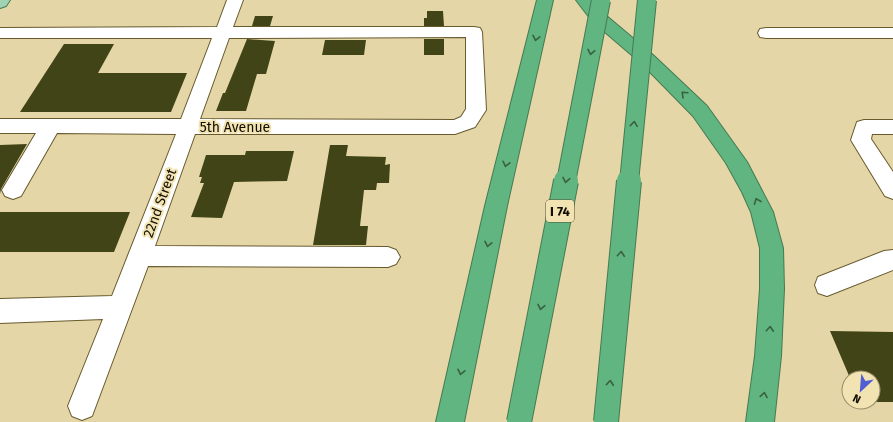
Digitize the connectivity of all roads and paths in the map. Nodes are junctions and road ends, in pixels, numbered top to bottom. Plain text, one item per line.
1 (2, 0) edge
2 (236, 0) edge
3 (545, 0) edge
4 (584, 0) edge
5 (601, 0) edge
6 (646, 0) edge
7 (0, 3) edge
8 (766, 32) dead end
9 (0, 33) edge
10 (222, 33) junction
11 (893, 34) edge
12 (0, 126) edge
13 (51, 126) junction
14 (188, 127) junction
15 (893, 127) edge
16 (13, 190) dead end
17 (893, 190) edge
18 (140, 256) junction
19 (388, 257) dead end
20 (893, 260) edge
21 (827, 285) dead end
22 (120, 307) junction
23 (0, 311) edge
24 (82, 406) dead end
25 (450, 422) edge
26 (519, 422) edge
27 (606, 422) edge
28 (760, 422) edge

1 - 7 main road
2 - 10 street, 22nd Street
3 -> 25 highway
28 -> 4 highway
5 -> 26 highway, I 74, bridge
27 -> 6 highway, bridge
8 - 11 street
9 - 10 street
10 - 14 street, 22nd Street
10 - 14 street, 5th Avenue
12 - 13 street, 5th Avenue
13 - 14 street, 5th Avenue
13 - 16 street
14 - 18 street, 22nd Street
15 - 17 street
18 - 19 street
18 - 22 street, 22nd Street
20 - 21 street
22 - 23 street
22 - 24 street, 22nd Street

